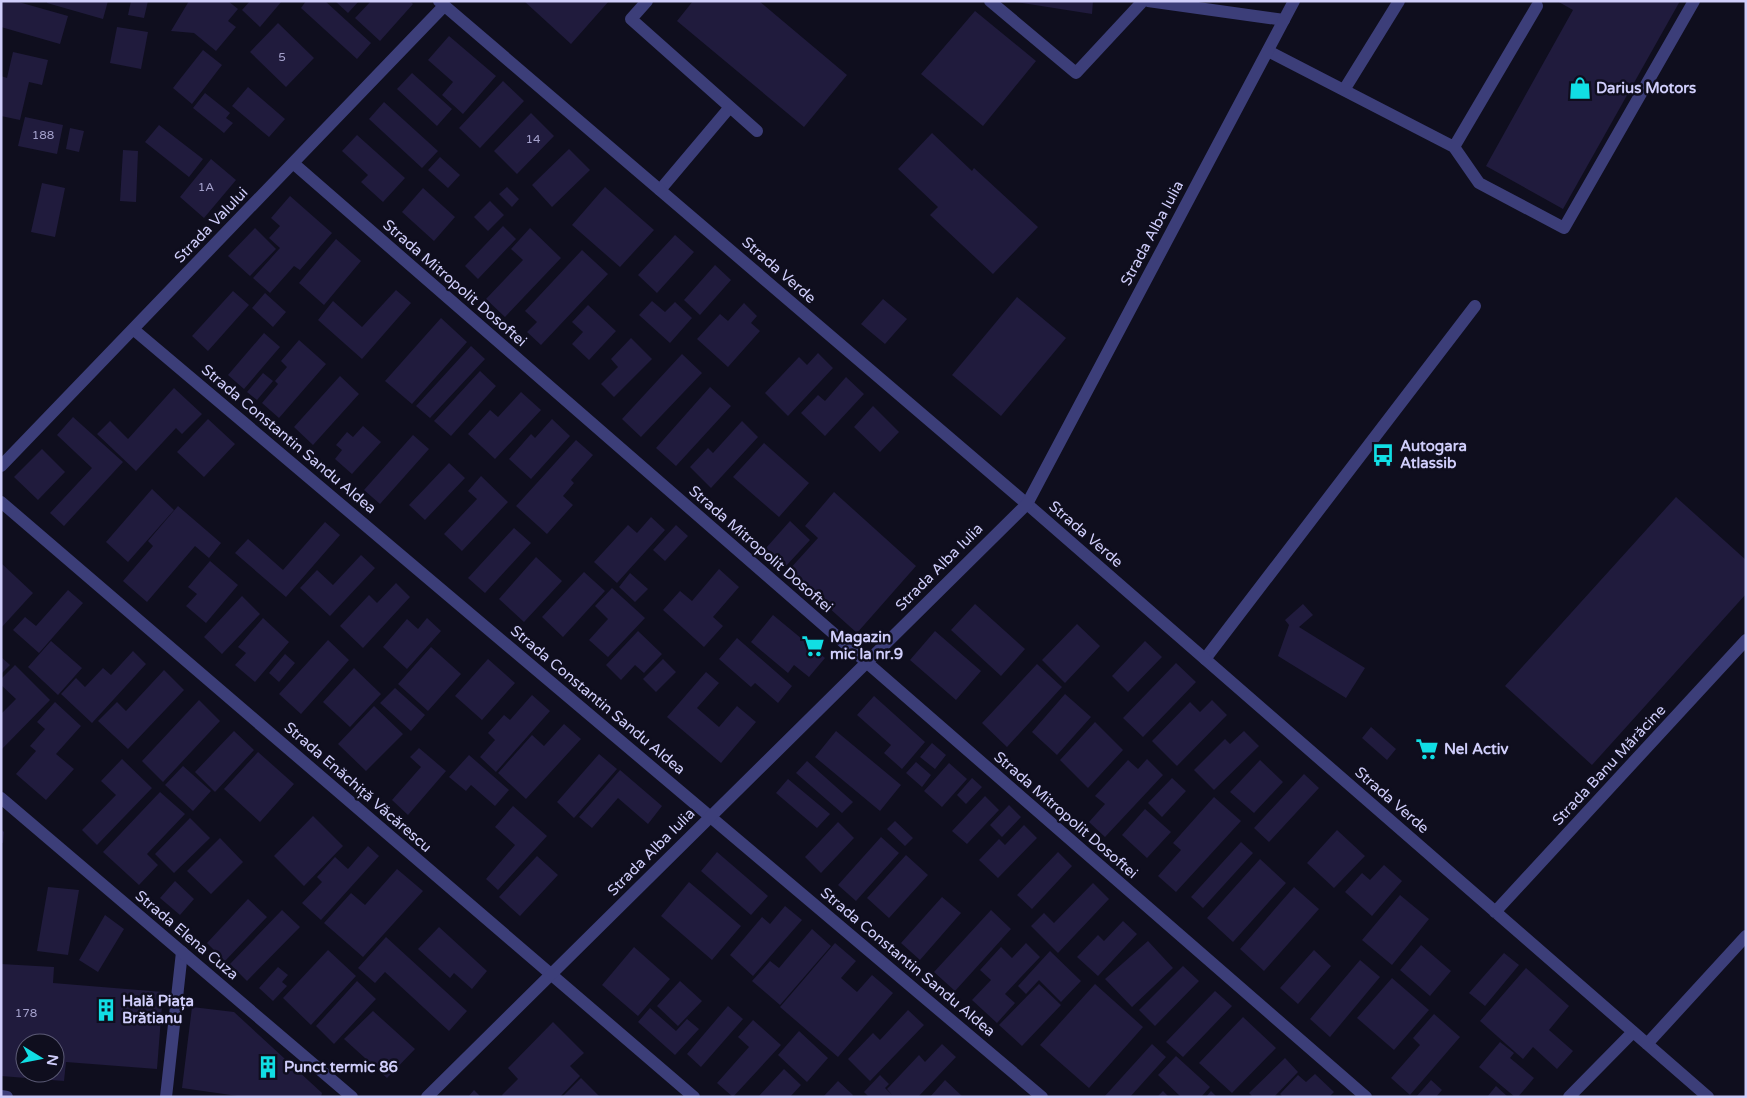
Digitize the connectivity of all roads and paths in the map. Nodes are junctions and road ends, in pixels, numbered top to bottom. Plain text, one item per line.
1 (646, 1) edge
2 (990, 1) edge
3 (1144, 1) edge
4 (1148, 1) edge
5 (1294, 1) edge
6 (1399, 1) edge
7 (1694, 1) edge
8 (444, 3) edge
9 (1536, 6) dead end
10 (1284, 20) junction
11 (1268, 51) junction
12 (1344, 90) junction
13 (730, 107) junction
14 (757, 131) dead end
15 (1454, 148) junction
16 (293, 163) junction
17 (660, 190) junction
18 (1475, 306) dead end
19 (133, 328) junction
20 (1, 466) edge
21 (1, 502) edge
22 (1027, 504) junction
23 (1746, 640) edge
24 (1205, 659) junction
25 (866, 662) junction
26 (1, 798) edge
27 (711, 816) junction
28 (1495, 912) junction
29 (1746, 936) edge
30 (182, 952) junction
31 (551, 974) junction
32 (1633, 1032) junction
33 (1647, 1044) junction
34 (1, 1096) edge
35 (7, 1097) edge
36 (166, 1097) edge
37 (352, 1097) edge
38 (427, 1097) edge
39 (694, 1097) edge
40 (1042, 1097) edge
41 (1366, 1097) edge
42 (1569, 1097) edge
43 (1708, 1097) edge

1 - 13 street
2 - 3 street
4 - 10 street
5 - 10 street, Strada Alba Iulia
6 - 12 street
7 - 15 street
8 - 16 street, Strada Valului
8 - 17 street, Strada Verde
9 - 15 street
10 - 11 street, Strada Alba Iulia
11 - 12 street
11 - 22 street, Strada Alba Iulia
12 - 15 street
13 - 14 street
13 - 17 street
16 - 19 street, Strada Valului
16 - 25 street, Strada Mitropolit Dosoftei
17 - 22 street, Strada Verde
18 - 24 street
19 - 20 street, Strada Valului
19 - 27 street, Strada Constantin Sandu Aldea
21 - 31 street, Strada Enăchiță Văcărescu
22 - 24 street, Strada Verde
22 - 25 street, Strada Alba Iulia
23 - 28 street, Strada Banu Mărăcine
24 - 28 street, Strada Verde
25 - 27 street, Strada Alba Iulia
25 - 41 street, Strada Mitropolit Dosoftei
26 - 30 street, Strada Elena Cuza
27 - 31 street, Strada Alba Iulia
27 - 40 street, Strada Constantin Sandu Aldea
28 - 32 street, Strada Verde
29 - 33 street
30 - 36 street
30 - 37 street, Strada Elena Cuza
31 - 38 street, Strada Alba Iulia
31 - 39 street, Strada Enăchiță Văcărescu
32 - 33 street, Strada Verde
32 - 42 street
33 - 43 street, Strada Verde
34 - 35 street

